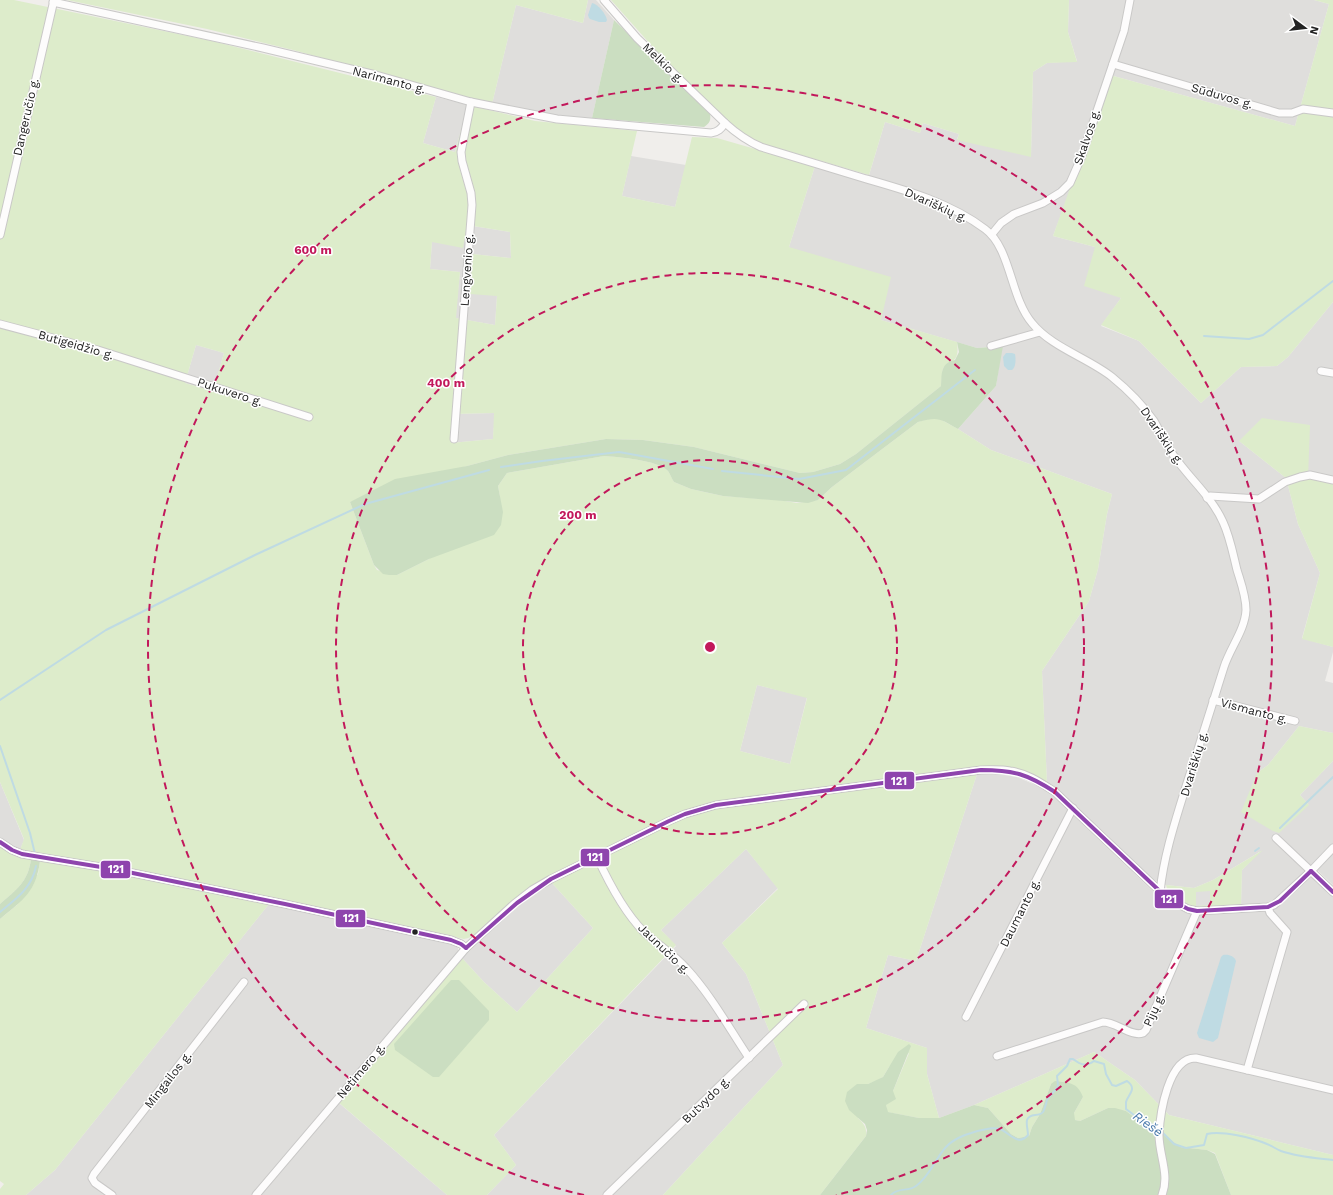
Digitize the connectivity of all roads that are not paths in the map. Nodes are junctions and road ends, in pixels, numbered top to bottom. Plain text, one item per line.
1 (604, 0) edge
2 (1130, 0) edge
3 (54, 1) edge
4 (1113, 64) junction
5 (471, 102) junction
6 (1333, 113) edge
7 (725, 123) junction
8 (992, 234) junction
9 (0, 235) edge
10 (0, 324) edge
11 (1040, 332) junction
12 (991, 346) dead end
13 (151, 367) joint
14 (1321, 372) dead end
15 (1333, 374) edge
16 (309, 417) dead end
17 (454, 439) dead end
18 (1333, 480) edge
19 (1207, 498) junction
20 (1214, 700) junction
21 (1295, 722) dead end
22 (1073, 808) junction
23 (1276, 838) dead end
24 (0, 842) edge
25 (1333, 848) edge
26 (597, 857) junction
27 (1311, 871) junction
28 (1160, 892) junction
29 (1333, 892) edge
30 (1268, 907) junction
31 (1197, 912) junction
32 (466, 948) junction
33 (244, 982) dead end
34 (804, 1004) dead end
35 (966, 1017) dead end
36 (997, 1056) dead end
37 (749, 1058) junction
38 (1247, 1070) junction
39 (1333, 1090) edge
40 (112, 1195) edge
41 (256, 1195) edge
42 (607, 1195) edge
43 (1162, 1195) edge

1 - 7 street, Melkio g.
2 - 4 street, Skalvos g.
3 - 5 street, Narimanto g.
3 - 9 street, Dangeručio g.
4 - 6 street, Sūduvos g.
4 - 8 street, Skalvos g.
5 - 7 street, Narimanto g.
5 - 17 street, Lengvenio g.
7 - 8 street, Dvariškių g.
8 - 11 street, Dvariškių g.
10 - 13 street, Butigeidžio g.
11 - 12 street
11 - 19 street, Dvariškių g.
13 - 16 street, Pukuvero g.
14 - 15 street
18 - 19 street
19 - 20 street, Dvariškių g.
20 - 21 street, Vismanto g.
20 - 28 street, Dvariškių g.
22 - 26 street, Netimero g.
22 - 28 street, Netimero g.
22 - 35 street, Daumanto g.
23 - 27 street
24 - 32 street
25 - 27 street
26 - 32 street, Netimero g.
26 - 37 street, Jaunučio g.
27 - 29 street
27 - 30 street
28 - 31 street, Netimero g.
30 - 31 street
30 - 38 street
31 - 36 street, Pijų g.
32 - 41 street, Netimero g.
33 - 40 street, Mingailos g.
34 - 37 street, Butvydo g.
37 - 42 street, Butvydo g.
38 - 39 street
38 - 43 street

